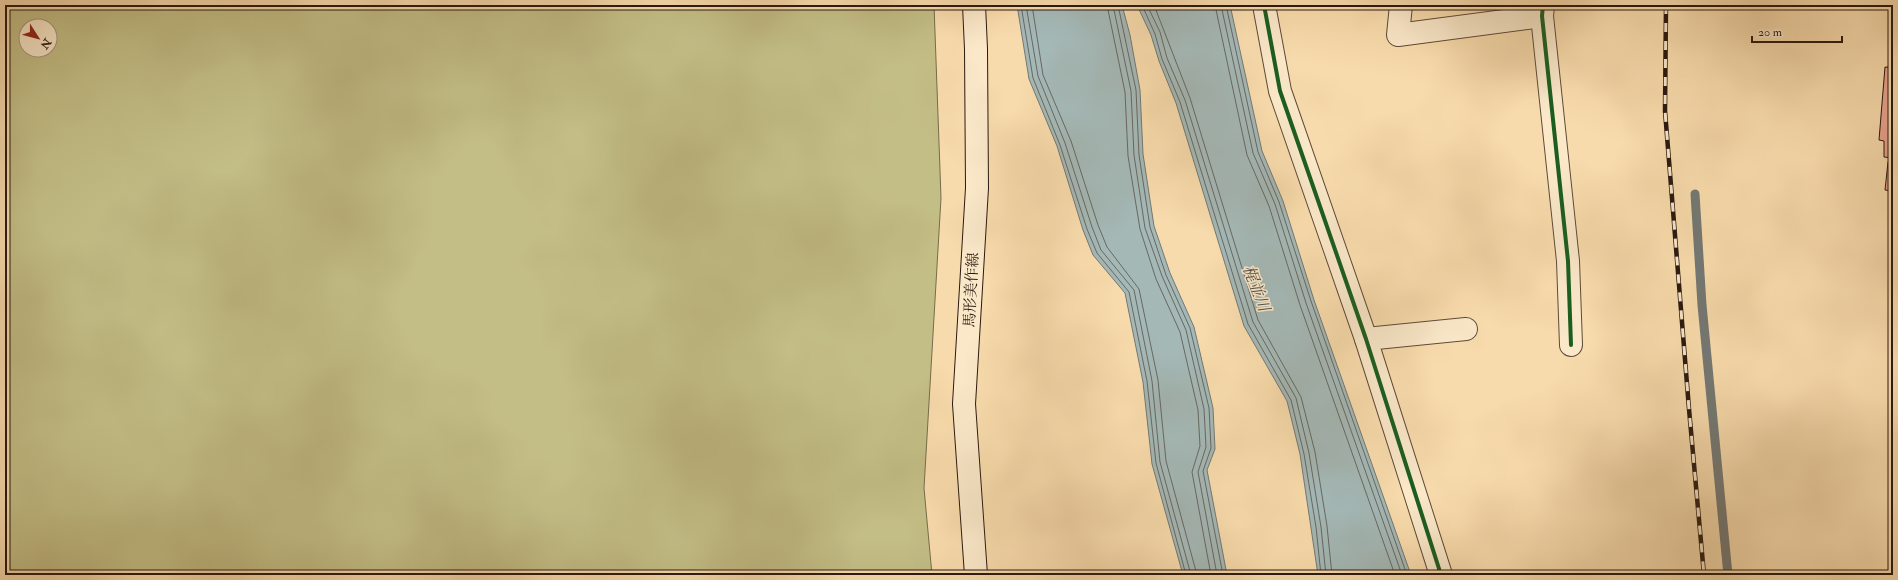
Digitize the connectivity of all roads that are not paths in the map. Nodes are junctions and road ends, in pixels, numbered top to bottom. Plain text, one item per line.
1 (974, 5) edge
2 (1264, 5) edge
3 (1401, 5) edge
4 (1542, 11) edge
5 (1466, 330) dead end
6 (1366, 339) junction
7 (1571, 346) dead end
8 (976, 575) edge
9 (1441, 575) edge

1 - 8 street, 馬形美作線
2 - 6 street
3 - 4 street
4 - 7 street
5 - 6 street
6 - 9 street

